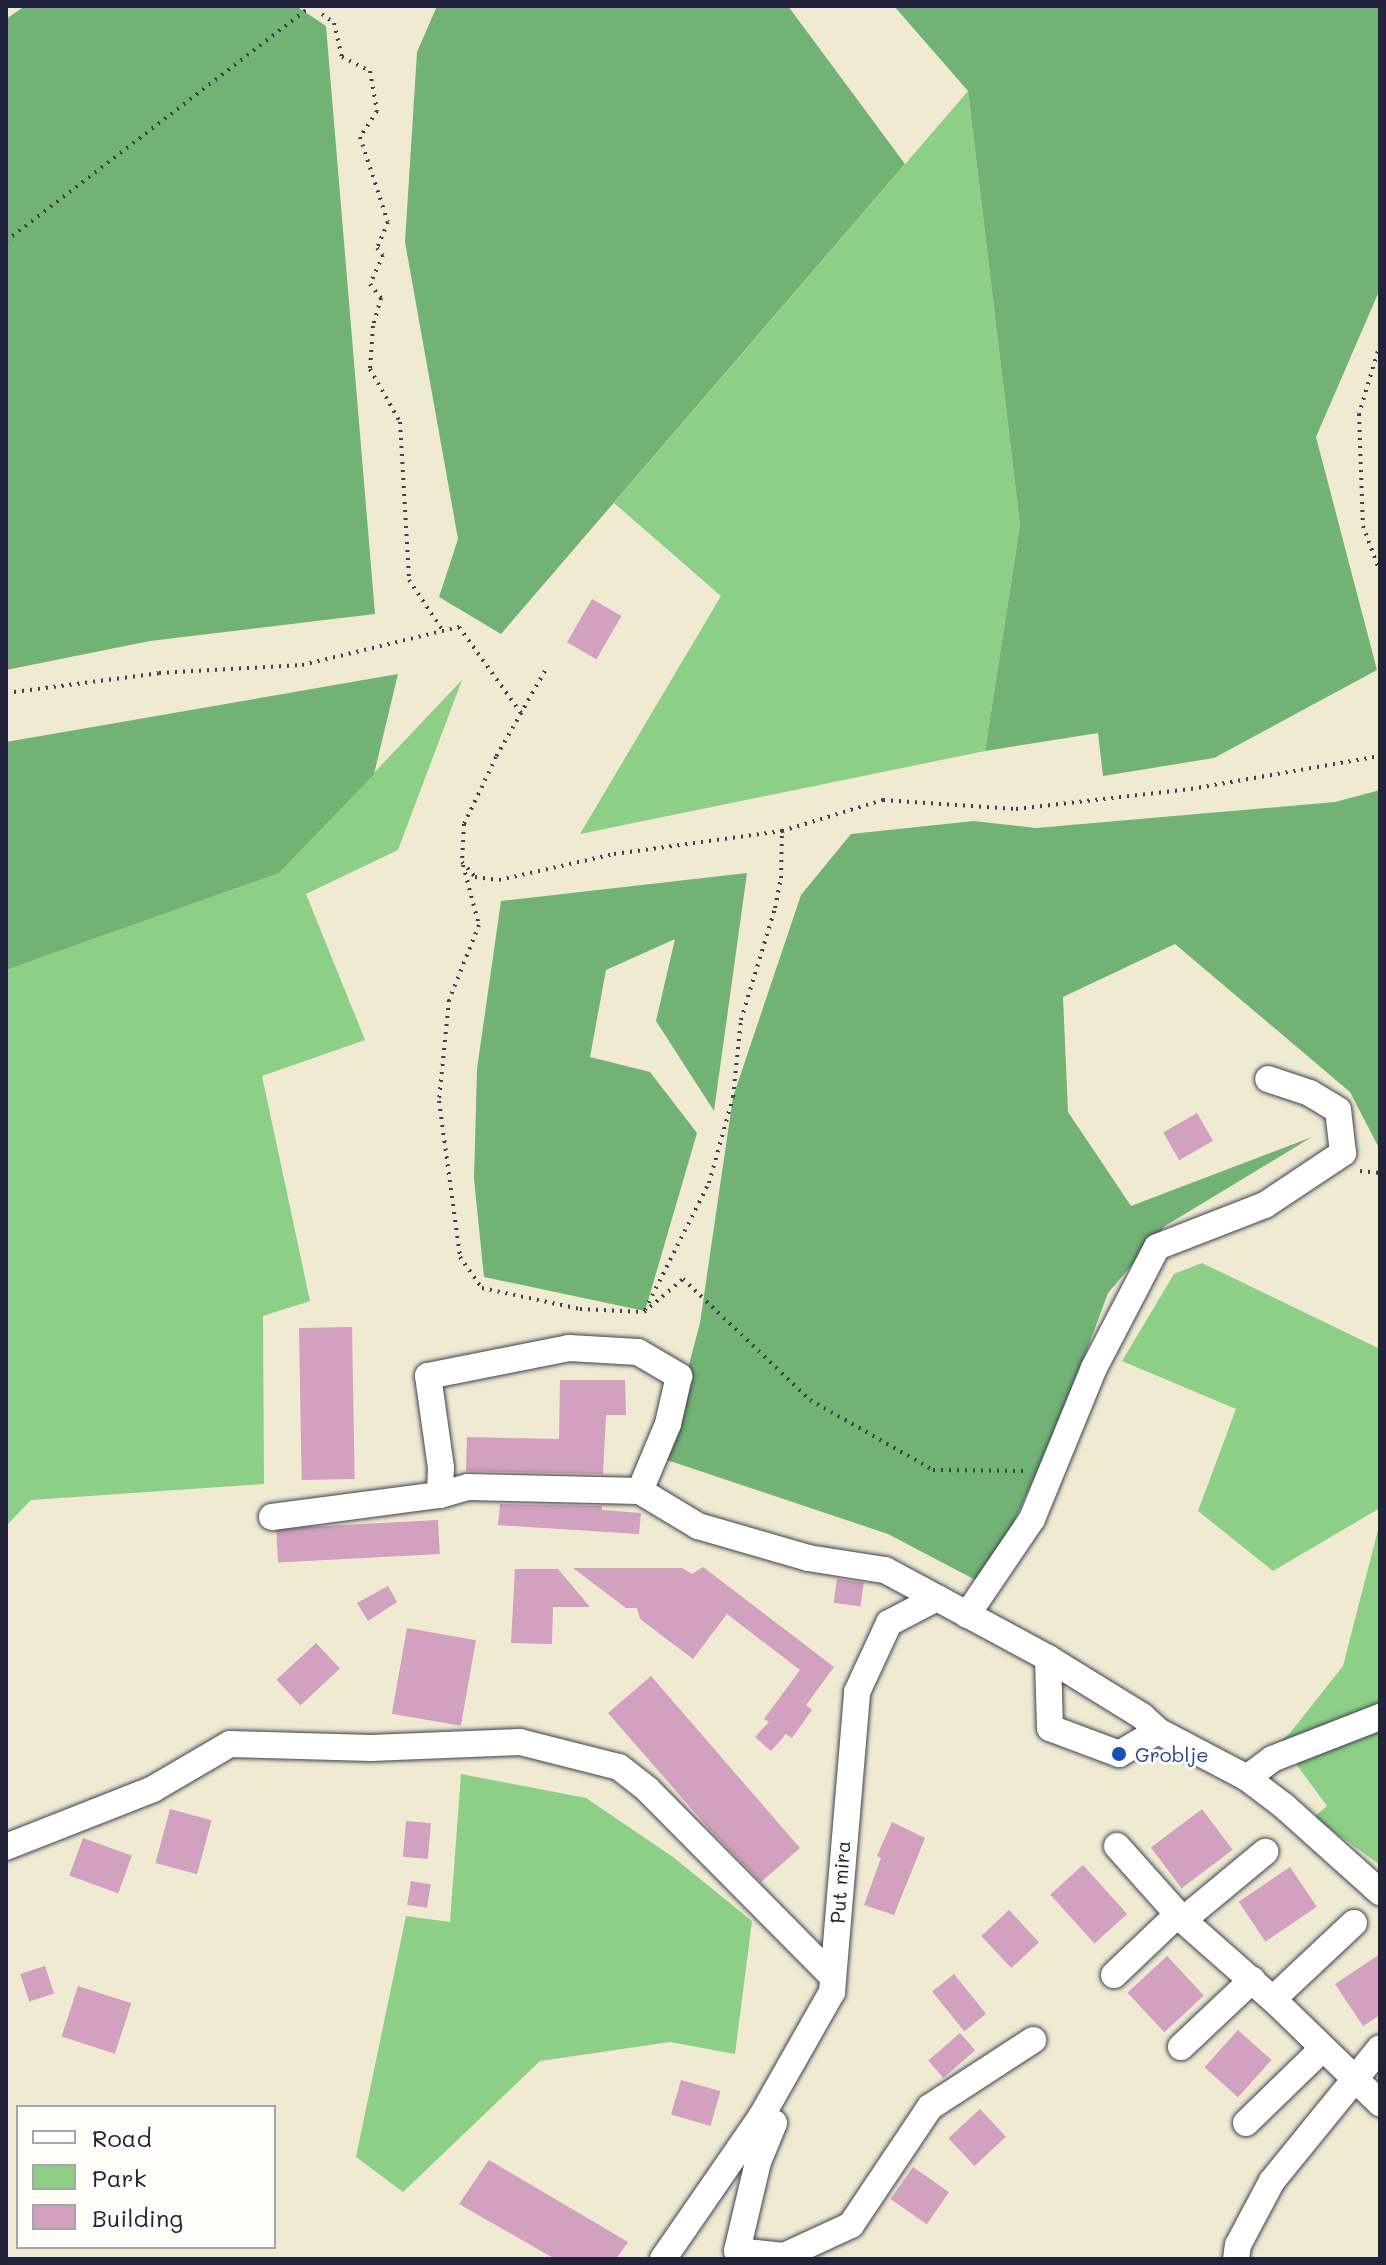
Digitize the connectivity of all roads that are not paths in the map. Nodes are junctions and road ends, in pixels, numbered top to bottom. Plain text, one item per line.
1 (1268, 1079) dead end
2 (640, 1491) junction
3 (440, 1495) junction
4 (272, 1517) dead end
5 (937, 1598) junction
6 (967, 1615) junction
7 (1039, 1654) junction
8 (1380, 1717) edge
9 (1158, 1731) junction
10 (1247, 1778) junction
11 (1117, 1846) dead end
12 (6, 1847) edge
13 (1265, 1852) dead end
14 (1380, 1892) edge
15 (1181, 1917) junction
16 (1354, 1923) dead end
17 (1114, 1975) dead end
18 (833, 1977) junction
19 (1252, 1980) junction
20 (1273, 1999) junction
21 (1033, 2040) dead end
22 (1181, 2047) dead end
23 (1380, 2048) edge
24 (1322, 2049) junction
25 (1355, 2080) junction
26 (1380, 2103) edge
27 (761, 2117) junction
28 (1246, 2123) dead end
29 (663, 2259) edge
30 (1236, 2259) edge

1 - 6 street
2 - 3 street
2 - 3 street
2 - 5 street
3 - 4 street
5 - 6 street
5 - 18 street, Put mira
6 - 7 street
7 - 9 street
7 - 9 street
8 - 10 street
9 - 10 street
10 - 14 street
11 - 15 street
12 - 18 street
13 - 15 street
15 - 17 street
15 - 19 street
16 - 20 street
18 - 27 street, Put mira
19 - 20 street
19 - 22 street
20 - 24 street
21 - 27 street
23 - 25 street
24 - 25 street
24 - 28 street
25 - 26 street
25 - 30 street
27 - 29 street, Put mira

